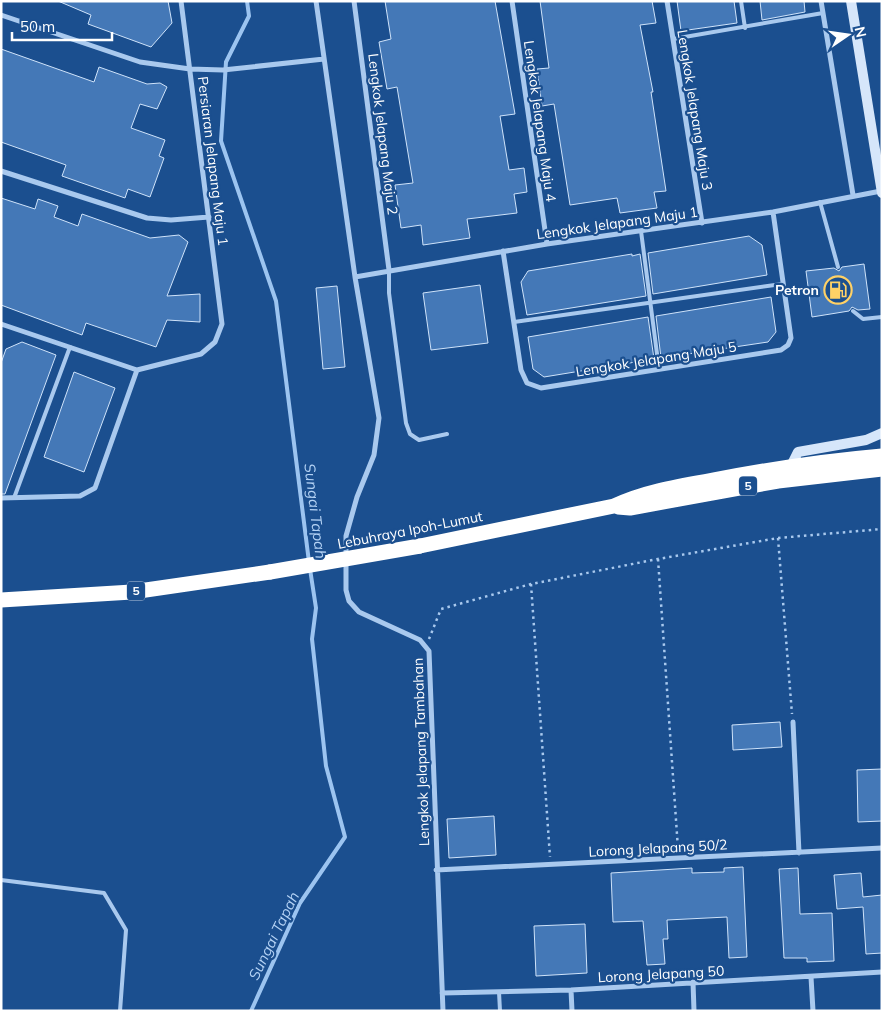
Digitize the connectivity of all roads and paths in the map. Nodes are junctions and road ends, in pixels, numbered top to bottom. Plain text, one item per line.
1 (181, 1) edge
2 (316, 1) edge
3 (354, 1) edge
4 (512, 1) edge
5 (667, 1) edge
6 (741, 1) edge
7 (821, 1) edge
8 (851, 1) edge
9 (823, 13) junction
10 (1, 15) edge
11 (745, 28) junction
12 (673, 39) junction
13 (324, 59) junction
14 (190, 69) junction
15 (1, 171) edge
16 (882, 192) edge
17 (853, 195) junction
18 (820, 202) junction
19 (773, 212) junction
20 (209, 217) junction
21 (702, 223) junction
22 (641, 231) junction
23 (547, 244) junction
24 (503, 251) junction
25 (838, 267) dead end
26 (389, 270) junction
27 (355, 276) junction
28 (782, 284) junction
29 (650, 303) junction
30 (853, 311) dead end
31 (882, 317) edge
32 (514, 322) junction
33 (1, 324) edge
34 (70, 348) junction
35 (137, 370) junction
36 (659, 370) junction
37 (882, 433) edge
38 (447, 434) dead end
39 (882, 456) edge
40 (791, 466) junction
41 (882, 469) edge
42 (1, 498) edge
43 (14, 498) junction
44 (614, 506) junction
45 (882, 529) edge
46 (778, 538) junction
47 (658, 559) junction
48 (531, 584) junction
49 (1, 600) edge
50 (426, 646) junction
51 (793, 722) joint
52 (882, 848) edge
53 (799, 853) junction
54 (679, 858) junction
55 (550, 866) junction
56 (436, 870) junction
57 (1, 880) edge
58 (882, 972) edge
59 (811, 976) junction
60 (693, 982) junction
61 (571, 990) junction
62 (499, 992) junction
63 (442, 993) junction
64 (120, 1011) edge
65 (443, 1011) edge
66 (500, 1011) edge
67 (572, 1011) edge
68 (694, 1011) edge
69 (813, 1011) edge

1 - 14 street, Persiaran Jelapang Maju 1
2 - 13 street, Lengkok Jelapang Tambahan
3 - 26 street, Lengkok Jelapang Maju 2
4 - 23 street, Lengkok Jelapang Maju 4
5 - 12 street, Lengkok Jelapang Maju 3
6 - 11 lane
7 - 9 street
8 - 16 street
9 - 11 lane
9 - 17 street
10 - 14 street
11 - 12 lane
12 - 21 street, Lengkok Jelapang Maju 3
13 - 14 street
13 - 27 street, Lengkok Jelapang Tambahan
14 - 20 street, Persiaran Jelapang Maju 1
15 - 20 street
16 - 17 street, Lengkok Jelapang Maju 1
17 - 18 street, Lengkok Jelapang Maju 1
18 - 19 street, Lengkok Jelapang Maju 1
18 - 25 lane
19 - 21 street, Lengkok Jelapang Maju 1
19 - 28 street, Lengkok Jelapang Maju 5
20 - 35 street, Persiaran Jelapang Maju 1
21 - 22 street, Lengkok Jelapang Maju 1
22 - 23 street, Lengkok Jelapang Maju 1
22 - 29 lane
23 - 24 street, Lengkok Jelapang Maju 1
24 - 26 street, Lengkok Jelapang Maju 1
24 - 32 street, Lengkok Jelapang Maju 5
26 - 27 street, Lengkok Jelapang Maju 1
26 - 38 lane
27 - 50 street, Lengkok Jelapang Tambahan
28 - 29 lane
28 - 36 street, Lengkok Jelapang Maju 5
29 - 32 lane
29 - 36 lane
30 - 31 lane
32 - 36 street, Lengkok Jelapang Maju 5
33 - 34 street
34 - 35 street
34 - 43 lane
35 - 43 street
37 - 40 street
39 - 40 highway, Lebuhraya Ipoh-Lumut / 5
40 - 44 highway, Lebuhraya Ipoh-Lumut / 5
41 - 44 highway, Lebuhraya Ipoh-Lumut / 5
42 - 43 street
44 - 49 highway, Lebuhraya Ipoh-Lumut / 5, bridge
45 - 46 path
46 - 47 path
46 - 51 path
47 - 48 path
47 - 54 path
48 - 50 path
48 - 55 path
50 - 56 street, Lengkok Jelapang Tambahan
51 - 53 street
52 - 53 street, Lorong Jelapang 50/2
53 - 54 street, Lorong Jelapang 50/2
54 - 55 street, Lorong Jelapang 50/2
55 - 56 street, Lorong Jelapang 50/2
56 - 63 street, Lengkok Jelapang Tambahan
57 - 64 lane
58 - 59 street, Lorong Jelapang 50
59 - 60 street, Lorong Jelapang 50
59 - 69 street
60 - 61 street, Lorong Jelapang 50
60 - 68 street
61 - 62 street, Lorong Jelapang 50
61 - 67 street
62 - 63 street, Lorong Jelapang 50
62 - 66 lane
63 - 65 street, Lengkok Jelapang Tambahan

